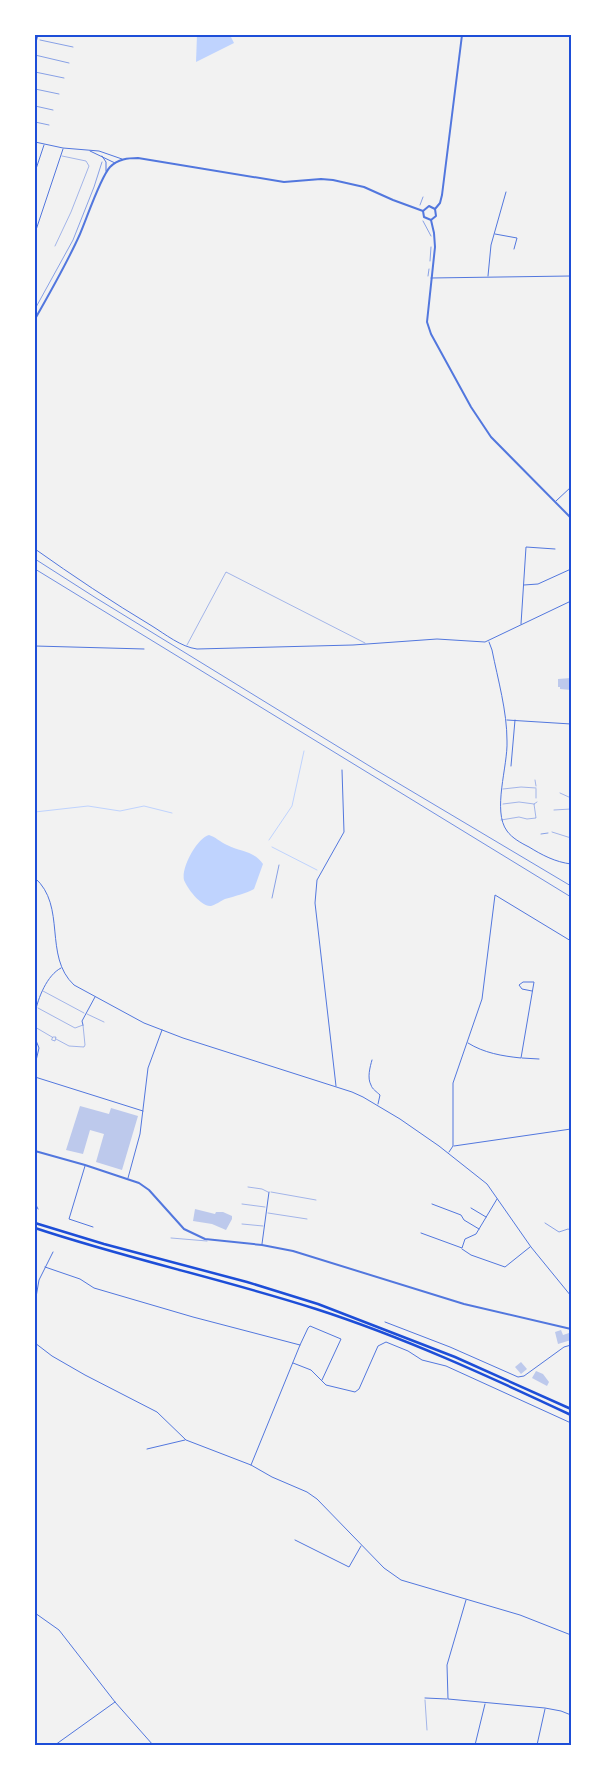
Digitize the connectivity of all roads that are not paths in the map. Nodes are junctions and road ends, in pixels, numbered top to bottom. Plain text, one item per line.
1 (38, 35) edge
2 (462, 35) edge
3 (35, 46) edge
4 (35, 142) edge
5 (44, 144) junction
6 (63, 148) junction
7 (87, 150) junction
8 (60, 156) junction
9 (102, 156) junction
10 (114, 157) junction
11 (123, 159) junction
12 (115, 163) junction
13 (35, 172) edge
14 (106, 172) junction
15 (506, 192) dead end
16 (436, 209) junction
17 (423, 211) junction
18 (431, 220) junction
19 (35, 233) edge
20 (494, 234) junction
21 (55, 246) dead end
22 (514, 250) dead end
23 (571, 276) edge
24 (488, 277) junction
25 (429, 278) junction
26 (35, 319) edge
27 (571, 487) edge
28 (555, 501) junction
29 (571, 518) edge
30 (555, 548) dead end
31 (35, 549) edge
32 (571, 569) edge
33 (523, 585) junction
34 (571, 601) edge
35 (520, 625) junction
36 (488, 641) junction
37 (366, 644) junction
38 (35, 646) edge
39 (186, 646) junction
40 (144, 649) dead end
41 (506, 720) junction
42 (516, 720) junction
43 (571, 724) edge
44 (511, 766) dead end
45 (342, 770) dead end
46 (535, 780) dead end
47 (536, 788) junction
48 (503, 789) junction
49 (560, 793) dead end
50 (536, 798) dead end
51 (571, 798) edge
52 (537, 802) dead end
53 (501, 804) junction
54 (534, 804) junction
55 (571, 809) edge
56 (554, 810) dead end
57 (502, 820) junction
58 (552, 832) road end
59 (571, 838) edge
60 (571, 864) edge
61 (35, 878) edge
62 (571, 941) edge
63 (62, 968) junction
64 (43, 991) junction
65 (532, 991) junction
66 (95, 997) junction
67 (36, 1007) junction
68 (35, 1013) edge
69 (86, 1013) junction
70 (104, 1022) dead end
71 (83, 1025) junction
72 (35, 1027) edge
73 (162, 1030) junction
74 (52, 1037) junction
75 (35, 1038) edge
76 (56, 1039) junction
77 (467, 1042) junction
78 (521, 1058) junction
79 (539, 1059) dead end
80 (372, 1060) dead end
81 (35, 1065) edge
82 (35, 1077) edge
83 (336, 1087) junction
84 (378, 1105) junction
85 (144, 1111) junction
86 (571, 1129) edge
87 (453, 1146) junction
88 (35, 1150) edge
89 (448, 1154) junction
90 (85, 1165) junction
91 (128, 1179) junction
92 (248, 1187) dead end
93 (269, 1192) junction
94 (498, 1198) junction
95 (316, 1200) dead end
96 (35, 1203) edge
97 (242, 1204) dead end
98 (432, 1204) dead end
99 (267, 1207) junction
100 (471, 1208) dead end
101 (38, 1210) dead end
102 (266, 1213) junction
103 (486, 1217) junction
104 (307, 1220) dead end
105 (35, 1222) edge
106 (242, 1224) dead end
107 (265, 1226) junction
108 (93, 1227) dead end
109 (35, 1228) edge
110 (479, 1229) junction
111 (421, 1232) dead end
112 (171, 1238) dead end
113 (208, 1240) junction
114 (262, 1245) junction
115 (531, 1247) junction
116 (462, 1248) junction
117 (53, 1252) dead end
118 (45, 1267) junction
119 (571, 1296) edge
120 (35, 1303) edge
121 (385, 1322) dead end
122 (571, 1329) edge
123 (35, 1343) edge
124 (300, 1345) junction
125 (571, 1345) edge
126 (293, 1363) junction
127 (322, 1381) junction
128 (571, 1409) edge
129 (571, 1415) edge
130 (571, 1423) edge
131 (186, 1440) junction
132 (147, 1449) dead end
133 (251, 1465) junction
134 (295, 1540) dead end
135 (361, 1545) junction
136 (466, 1600) junction
137 (35, 1613) edge
138 (571, 1634) edge
139 (425, 1698) joint
140 (448, 1700) junction
141 (114, 1702) junction
142 (485, 1703) junction
143 (545, 1708) junction
144 (571, 1715) edge
145 (427, 1730) dead end
146 (55, 1745) edge
147 (153, 1745) edge
148 (475, 1745) edge
149 (537, 1745) edge

1 - 3 street
2 - 16 street
4 - 5 street
5 - 6 street
5 - 13 street
6 - 7 street
6 - 8 street
7 - 9 street
7 - 10 street
8 - 19 street
8 - 21 lane
9 - 12 street
9 - 14 street
10 - 11 street
10 - 12 street
11 - 12 street
11 - 17 street
12 - 14 street
14 - 26 street
15 - 20 street
16 - 17 street
16 - 18 street
17 - 18 street
18 - 25 street
20 - 22 street
20 - 24 street
23 - 24 street
24 - 25 street
25 - 28 street
27 - 28 street
28 - 29 street
30 - 33 street
31 - 39 street
32 - 33 street
33 - 35 street
34 - 35 street
35 - 36 street
36 - 37 street
36 - 41 street
37 - 39 street
37 - 39 lane
38 - 40 street
41 - 42 street
41 - 48 street
42 - 43 street
42 - 44 street
45 - 83 street
46 - 47 lane
47 - 48 lane
47 - 50 lane
48 - 53 street
49 - 51 lane
52 - 54 lane
53 - 54 lane
53 - 57 street
54 - 57 lane
55 - 56 lane
57 - 60 street
58 - 59 lane
61 - 63 street
62 - 77 street
63 - 64 street
63 - 66 street
64 - 67 street
64 - 69 lane
65 - 65 street
65 - 78 street
66 - 69 street
66 - 73 street
67 - 68 street
67 - 71 lane
69 - 70 lane
69 - 71 street
71 - 76 lane
72 - 74 lane
73 - 83 street
73 - 85 street
74 - 76 lane
74 - 76 lane
75 - 81 street
77 - 78 street
77 - 87 street
78 - 79 street
80 - 84 street
82 - 85 street
83 - 84 street
84 - 89 street
85 - 91 street
86 - 87 street
87 - 89 street
88 - 90 street
89 - 94 street
90 - 91 street
90 - 108 street
91 - 113 street
92 - 93 lane
93 - 95 lane
93 - 99 street
94 - 103 street
94 - 115 street
96 - 101 street
97 - 99 lane
98 - 110 street
99 - 102 street
100 - 103 street
102 - 104 lane
102 - 107 street
103 - 110 street
105 - 128 highway
106 - 107 lane
107 - 114 street
109 - 129 highway
110 - 116 street
111 - 116 street
112 - 113 lane
113 - 114 street
114 - 122 street
115 - 116 street
115 - 119 street
117 - 118 street
118 - 120 street
118 - 124 street
121 - 125 street
123 - 131 street
124 - 126 street
124 - 127 street
126 - 127 street
126 - 133 street
127 - 130 street
131 - 132 street
131 - 133 street
133 - 135 street
134 - 135 street
135 - 136 street
136 - 138 street
136 - 140 street
137 - 141 street
139 - 140 street
139 - 145 lane
140 - 142 street
141 - 146 street
141 - 147 street
142 - 143 street
142 - 148 street
143 - 144 street
143 - 149 street

